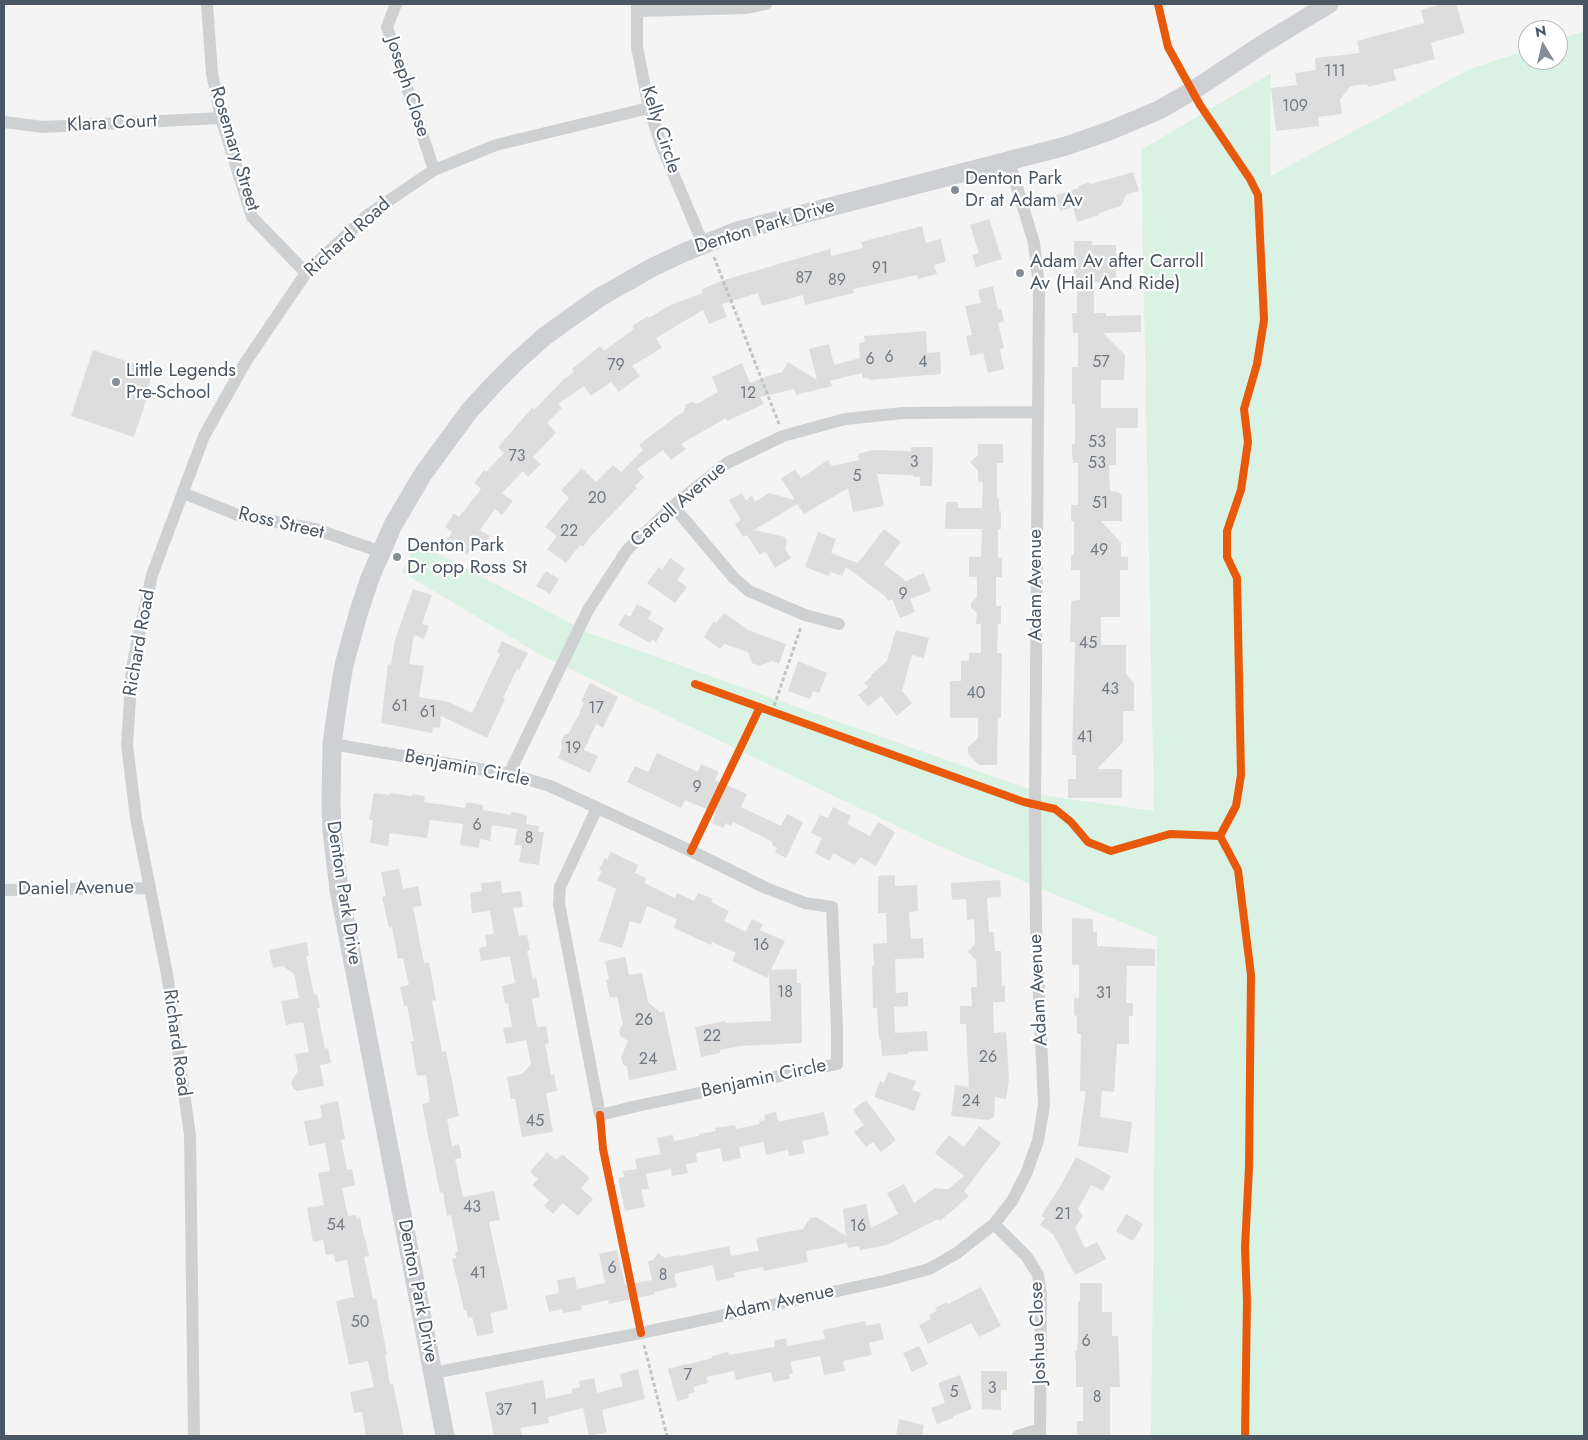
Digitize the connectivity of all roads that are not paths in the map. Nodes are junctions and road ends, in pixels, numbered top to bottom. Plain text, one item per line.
1 (208, 4) edge
2 (396, 4) edge
3 (766, 4) edge
4 (1329, 4) edge
5 (637, 7) edge
6 (649, 108) junction
7 (221, 118) junction
8 (4, 122) edge
9 (1009, 161) junction
10 (434, 170) junction
11 (706, 243) junction
12 (306, 273) junction
13 (1038, 412) junction
14 (183, 493) junction
15 (673, 506) junction
16 (381, 552) junction
17 (839, 624) dead end
18 (332, 744) junction
19 (509, 774) junction
20 (597, 808) junction
21 (148, 888) junction
22 (4, 890) edge
23 (994, 1224) junction
24 (433, 1373) junction
25 (1040, 1433) edge
26 (194, 1436) edge
27 (446, 1436) edge
28 (1018, 1436) edge

1 - 7 street, Rosemary Street
2 - 10 street, Joseph Close
3 - 5 street, Kelly Circle
4 - 9 main road, Denton Park Drive
5 - 6 street, Kelly Circle
6 - 10 street, Richard Road
6 - 11 street, Kelly Circle
7 - 8 street, Klara Court
7 - 12 street, Rosemary Street
9 - 11 main road, Denton Park Drive
9 - 13 street, Adam Avenue
10 - 12 street, Richard Road
11 - 16 main road, Denton Park Drive
12 - 14 street, Richard Road
13 - 15 street, Carroll Avenue
13 - 23 street, Adam Avenue
14 - 16 street, Ross Street
14 - 21 street, Richard Road
15 - 17 street
15 - 19 street, Carroll Avenue
16 - 18 main road, Denton Park Drive
18 - 19 street, Benjamin Circle
18 - 24 main road, Denton Park Drive
19 - 20 street, Benjamin Circle
20 - 20 street, Benjamin Circle
21 - 22 street, Daniel Avenue
21 - 26 street, Richard Road
23 - 24 street, Adam Avenue
23 - 25 street, Joshua Close
24 - 27 main road, Denton Park Drive
25 - 28 street, Joshua Close

